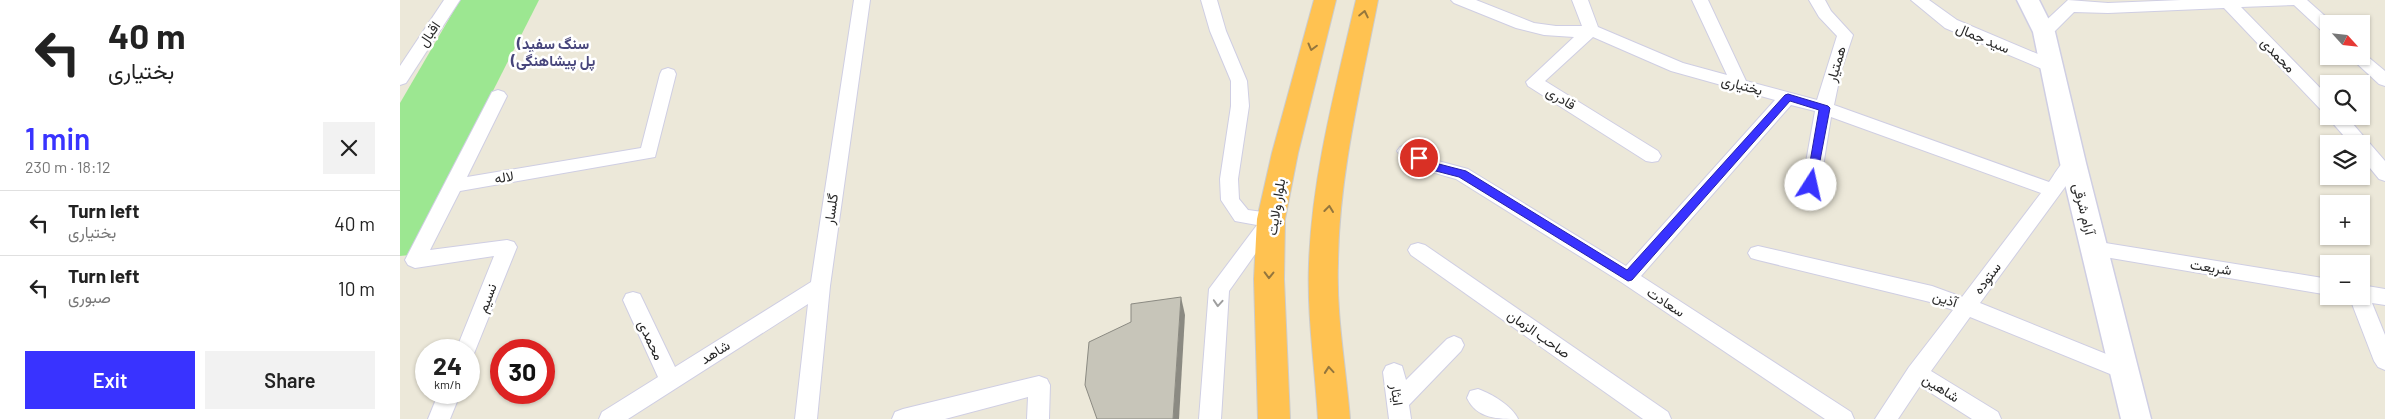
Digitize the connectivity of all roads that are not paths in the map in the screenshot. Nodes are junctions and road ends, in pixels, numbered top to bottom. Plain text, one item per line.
1 (452, 0) edge
2 (862, 0) edge
3 (1209, 0) edge
4 (1325, 0) edge
5 (1367, 0) edge
6 (1462, 0) edge
7 (1580, 0) edge
8 (1700, 0) edge
9 (1817, 0) edge
10 (1919, 0) edge
11 (2028, 0) edge
12 (2293, 0) edge
13 (2298, 0) edge
14 (2074, 3) edge
15 (2228, 3) junction
16 (2320, 20) edge
17 (1591, 30) junction
18 (2044, 32) junction
19 (2369, 65) edge
20 (2052, 68) junction
21 (402, 72) edge
22 (668, 74) dead end
23 (2385, 80) edge
24 (1740, 85) junction
25 (498, 96) dead end
26 (1788, 97) junction
27 (2320, 99) edge
28 (1824, 108) junction
29 (2344, 125) edge
30 (2353, 135) edge
31 (1406, 151) dead end
32 (2370, 155) edge
33 (1652, 156) dead end
34 (2073, 163) junction
35 (2385, 174) edge
36 (1811, 185) dead end
37 (452, 186) junction
38 (2054, 190) junction
39 (1271, 219) junction
40 (2094, 248) junction
41 (1418, 250) dead end
42 (1758, 253) dead end
43 (407, 261) edge
44 (1628, 277) junction
45 (820, 286) junction
46 (2320, 286) edge
47 (2370, 294) edge
48 (2385, 297) edge
49 (633, 300) dead end
50 (2363, 305) edge
51 (1966, 306) junction
52 (470, 339) edge
53 (1454, 345) dead end
54 (2385, 361) edge
55 (2123, 370) junction
56 (1394, 372) dead end
57 (1917, 373) junction
58 (670, 380) junction
59 (644, 397) junction
60 (1478, 398) dead end
61 (445, 404) edge
62 (1399, 410) edge
63 (935, 415) edge
64 (439, 419) edge
65 (610, 419) edge
66 (640, 419) edge
67 (806, 419) edge
68 (903, 419) edge
69 (1038, 419) edge
70 (1210, 419) edge
71 (1274, 419) edge
72 (1334, 419) edge
73 (1507, 419) edge
74 (1660, 419) edge
75 (1844, 419) edge
76 (1886, 419) edge
77 (1990, 419) edge
78 (2137, 419) edge

1 - 21 street, اقبال
2 - 45 street, گلسار
3 - 39 street
4 -> 39 highway, بلوار ولایت
72 -> 5 highway
6 - 17 street, بختیاری
7 - 17 street
8 - 24 street
9 - 28 street, همتیار
10 - 20 street, سید جمال
11 - 18 street, آرام شرقی
12 - 15 street
13 - 16 street
14 - 15 street
14 - 18 street
15 - 27 street, محمدی
17 - 24 street, بختیاری
17 - 33 street, قادری
18 - 20 street, آرام شرقی
19 - 23 street
20 - 34 street, آرام شرقی
22 - 37 street, لاله
24 - 26 street, بختیاری
25 - 37 street
26 - 28 street, بختیاری
26 - 44 street
28 - 36 street
28 - 38 street, بختیاری
29 - 30 street
31 - 44 street, سعادت
32 - 35 street
34 - 38 street, ستوده
34 - 40 street, آرام شرقی
37 - 43 street
38 - 51 street, ستوده
39 -> 70 street
39 -> 71 highway, بلوار ولایت
40 - 46 street, شریعت
40 - 55 street, آرام شرقی
41 - 74 street, صاحب الزمان
42 - 51 street, آذین
43 - 52 street, نسیم
44 - 75 street, سعادت
45 - 58 street, شاهد
45 - 67 street, گلسار
47 - 48 street
49 - 58 street, محمدی
50 - 54 street
51 - 55 street, آذین
51 - 57 street, ستوده
53 - 62 street
55 - 78 street, آرام شرقی
56 - 62 street, ایثار
57 - 76 street, ستوده
57 - 77 street, شاهین
58 - 59 street, شاهد
59 - 65 street, شاهد
59 - 66 street
60 - 73 street
61 - 64 street
63 - 68 street
63 - 69 street

